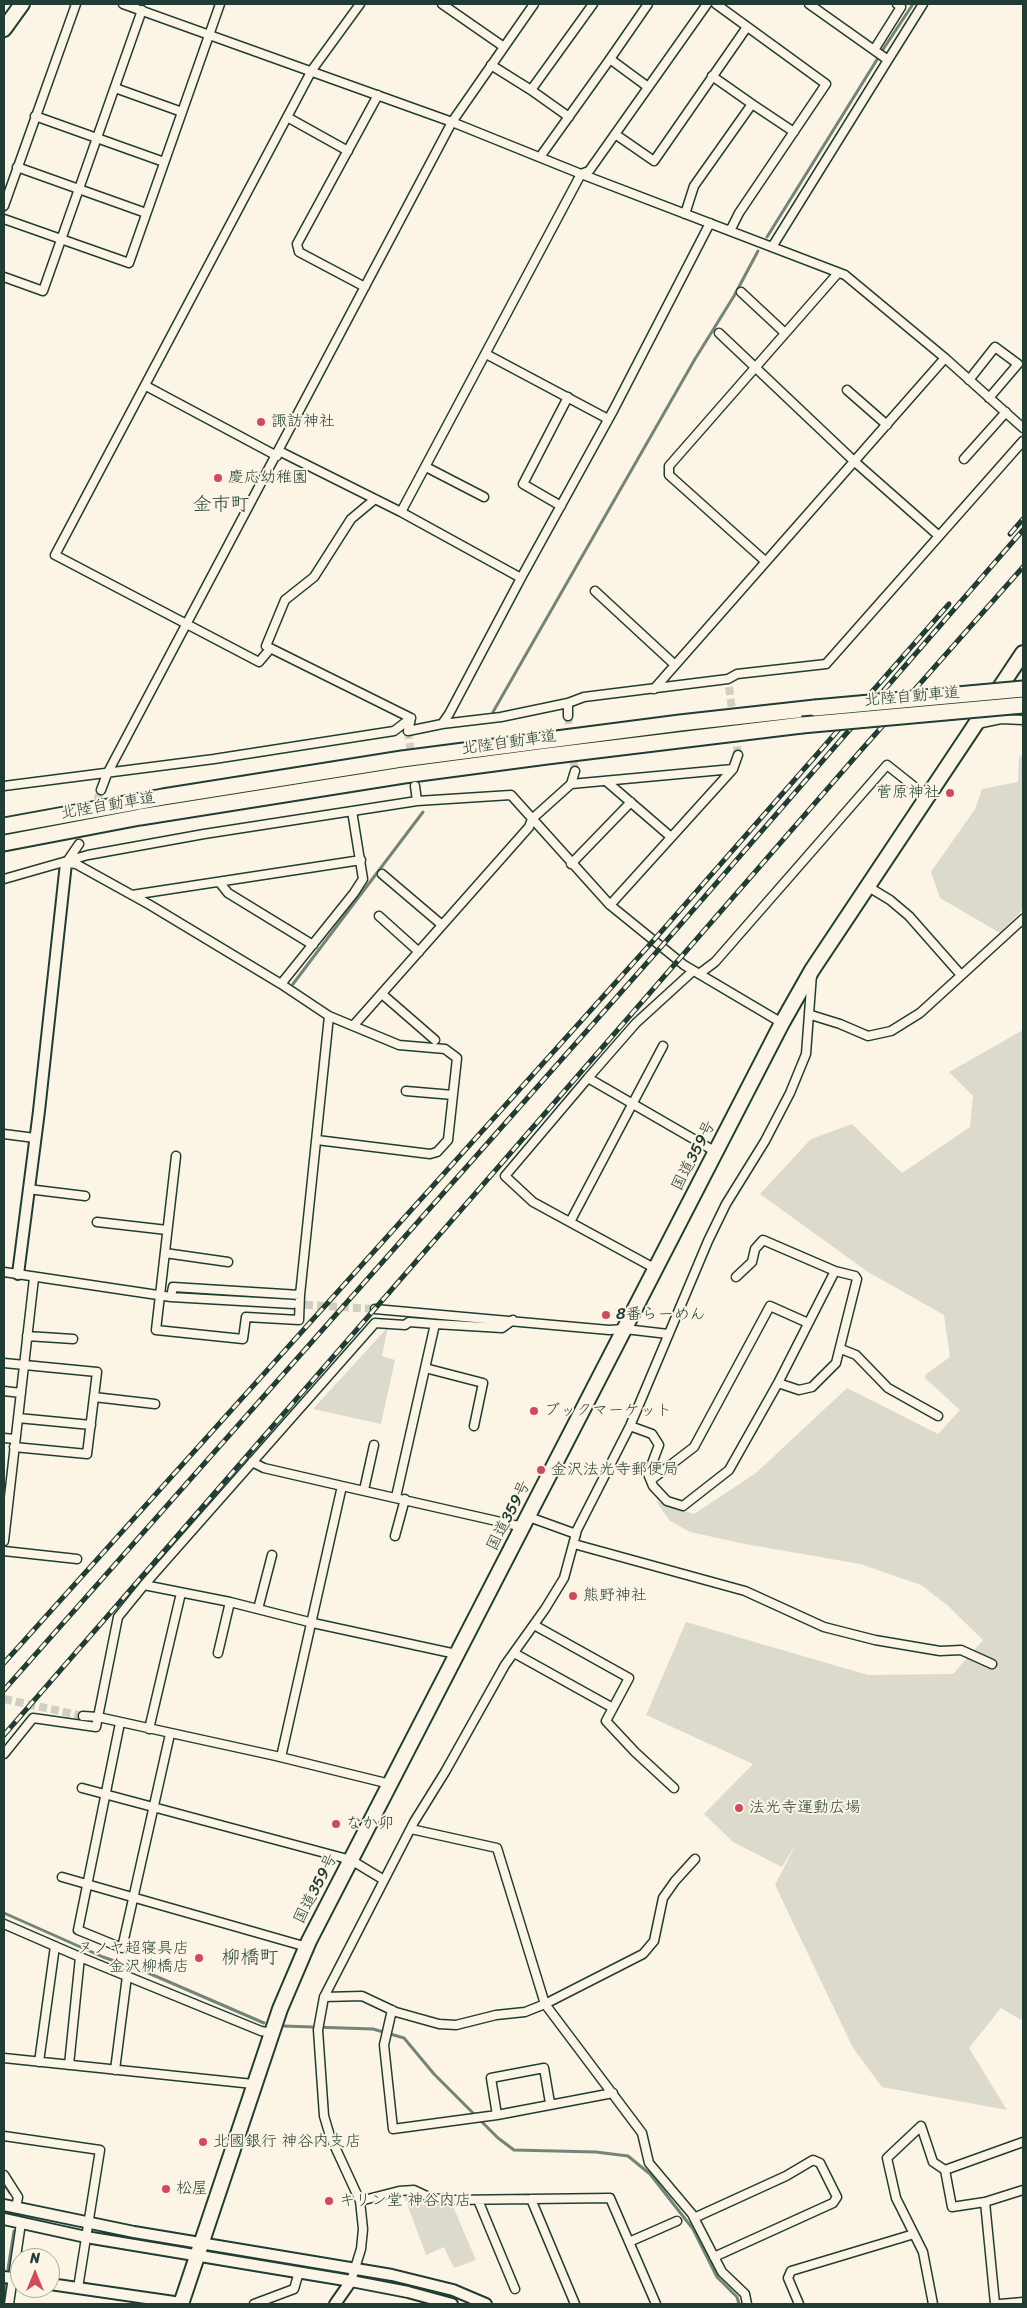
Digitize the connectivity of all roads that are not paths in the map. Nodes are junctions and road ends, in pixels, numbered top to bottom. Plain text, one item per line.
1 (22, 4) edge
2 (76, 4) edge
3 (123, 4) edge
4 (220, 4) edge
5 (360, 4) edge
6 (442, 4) edge
7 (534, 4) edge
8 (593, 4) edge
9 (637, 4) edge
10 (707, 4) edge
11 (716, 4) edge
12 (809, 4) edge
13 (897, 4) edge
14 (923, 4) edge
15 (646, 6) edge
16 (142, 10) junction
17 (747, 27) junction
18 (4, 29) edge
19 (209, 34) junction
20 (504, 47) junction
21 (874, 50) junction
22 (610, 59) junction
23 (888, 60) junction
24 (491, 65) junction
25 (312, 70) junction
26 (712, 76) junction
27 (648, 86) junction
28 (115, 88) junction
29 (531, 90) junction
30 (378, 95) junction
31 (752, 104) junction
32 (182, 112) junction
33 (35, 116) junction
34 (287, 117) junction
35 (569, 117) junction
36 (452, 122) junction
37 (794, 132) junction
38 (615, 134) junction
39 (98, 138) junction
40 (348, 151) junction
41 (540, 157) junction
42 (164, 162) junction
43 (17, 167) junction
44 (581, 174) junction
45 (80, 190) junction
46 (4, 206) edge
47 (146, 213) junction
48 (685, 214) junction
49 (4, 219) edge
50 (710, 224) junction
51 (730, 231) junction
52 (62, 240) junction
53 (772, 247) junction
54 (838, 273) junction
55 (4, 277) edge
56 (365, 287) junction
57 (741, 292) dead end
58 (719, 333) dead end
59 (785, 333) junction
60 (486, 354) junction
61 (945, 358) junction
62 (755, 368) junction
63 (969, 380) junction
64 (146, 386) junction
65 (847, 390) dead end
66 (568, 397) junction
67 (989, 398) junction
68 (1006, 412) junction
69 (608, 419) junction
70 (887, 425) junction
71 (1023, 428) edge
72 (1023, 442) edge
73 (278, 453) junction
74 (964, 460) dead end
75 (855, 462) junction
76 (426, 467) junction
77 (484, 497) dead end
78 (375, 499) junction
79 (561, 506) junction
80 (402, 512) junction
81 (939, 536) junction
82 (765, 561) junction
83 (521, 578) junction
84 (595, 591) dead end
85 (186, 624) junction
86 (270, 649) junction
87 (1023, 653) edge
88 (675, 664) junction
89 (728, 679) junction
90 (728, 687) tunnel mouth
91 (654, 689) junction
92 (1023, 689) edge
93 (568, 703) junction
94 (1023, 705) edge
95 (568, 716) tunnel mouth
96 (411, 718) junction
97 (1023, 720) edge
98 (442, 724) junction
99 (977, 724) junction
100 (738, 755) tunnel mouth
101 (733, 769) junction
102 (575, 771) tunnel mouth
103 (107, 774) junction
104 (606, 781) junction
105 (252, 782) junction
106 (571, 784) junction
107 (4, 786) edge
108 (415, 786) tunnel mouth
109 (101, 790) tunnel mouth
110 (926, 796) junction
111 (417, 801) junction
112 (631, 802) junction
113 (352, 812) junction
114 (4, 816) edge
115 (140, 818) junction
116 (532, 819) junction
117 (4, 826) edge
118 (671, 837) junction
119 (4, 843) edge
120 (80, 844) dead end
121 (4, 851) edge
122 (361, 860) junction
123 (66, 863) junction
124 (571, 864) junction
125 (382, 874) dead end
126 (4, 879) edge
127 (220, 883) junction
128 (867, 886) junction
129 (130, 895) junction
130 (610, 905) junction
131 (379, 916) dead end
132 (1023, 919) edge
133 (442, 925) junction
134 (313, 945) junction
135 (419, 952) junction
136 (812, 970) junction
137 (696, 972) junction
138 (961, 975) junction
139 (282, 984) junction
140 (382, 994) junction
141 (810, 1015) junction
142 (329, 1016) junction
143 (782, 1023) junction
144 (353, 1026) junction
145 (435, 1040) dead end
146 (663, 1046) dead end
147 (588, 1078) junction
148 (406, 1090) dead end
149 (453, 1095) junction
150 (633, 1102) junction
151 (4, 1134) edge
152 (35, 1138) junction
153 (317, 1140) junction
154 (716, 1152) junction
155 (176, 1156) dead end
156 (28, 1189) junction
157 (85, 1196) dead end
158 (97, 1222) dead end
159 (570, 1222) junction
160 (167, 1230) junction
161 (165, 1253) junction
162 (228, 1262) dead end
163 (656, 1269) junction
164 (835, 1271) junction
165 (4, 1272) edge
166 (18, 1274) junction
167 (736, 1277) dead end
168 (34, 1278) junction
169 (300, 1294) junction
170 (160, 1296) junction
171 (171, 1297) junction
172 (294, 1304) tunnel mouth
173 (375, 1309) tunnel mouth
174 (513, 1320) junction
175 (808, 1323) junction
176 (435, 1324) junction
177 (625, 1329) junction
178 (668, 1334) junction
179 (27, 1336) junction
180 (73, 1339) dead end
181 (841, 1349) junction
182 (4, 1364) edge
183 (24, 1367) junction
184 (425, 1368) junction
185 (778, 1383) junction
186 (4, 1392) edge
187 (20, 1393) junction
188 (94, 1398) junction
189 (155, 1404) dead end
190 (938, 1416) dead end
191 (18, 1418) junction
192 (91, 1425) junction
193 (474, 1426) dead end
194 (630, 1426) junction
195 (4, 1438) edge
196 (15, 1443) junction
197 (374, 1445) dead end
198 (252, 1462) junction
199 (651, 1480) junction
200 (342, 1486) junction
201 (364, 1490) junction
202 (396, 1497) junction
203 (405, 1499) junction
204 (526, 1522) junction
205 (576, 1534) junction
206 (395, 1536) dead end
207 (4, 1541) edge
208 (574, 1544) junction
209 (4, 1551) edge
210 (272, 1555) dead end
211 (77, 1560) dead end
212 (144, 1586) junction
213 (181, 1593) junction
214 (230, 1602) junction
215 (258, 1609) junction
216 (313, 1623) junction
217 (534, 1625) junction
218 (218, 1653) dead end
219 (514, 1653) junction
220 (456, 1654) junction
221 (992, 1664) dead end
222 (613, 1708) junction
223 (83, 1716) tunnel mouth
224 (98, 1717) junction
225 (120, 1723) junction
226 (149, 1729) junction
227 (170, 1734) junction
228 (4, 1754) edge
229 (281, 1757) junction
230 (390, 1784) junction
231 (82, 1788) dead end
232 (674, 1788) dead end
233 (105, 1794) junction
234 (154, 1807) junction
235 (411, 1829) junction
236 (695, 1859) dead end
237 (351, 1860) junction
238 (62, 1877) dead end
239 (384, 1880) junction
240 (86, 1884) junction
241 (134, 1897) junction
242 (4, 1924) edge
243 (55, 1946) junction
244 (307, 1947) junction
245 (80, 1957) junction
246 (127, 1976) junction
247 (324, 1997) junction
248 (545, 2004) junction
249 (392, 2010) junction
250 (272, 2033) junction
251 (4, 2058) edge
252 (39, 2062) junction
253 (69, 2065) junction
254 (115, 2070) junction
255 (254, 2084) junction
256 (613, 2093) junction
257 (550, 2103) junction
258 (497, 2115) junction
259 (4, 2136) edge
260 (1023, 2142) edge
261 (945, 2170) junction
262 (4, 2175) edge
263 (1023, 2190) edge
264 (531, 2199) junction
265 (478, 2200) junction
266 (360, 2201) junction
267 (985, 2202) junction
268 (4, 2205) edge
269 (16, 2208) junction
270 (694, 2218) junction
271 (4, 2219) edge
272 (677, 2221) dead end
273 (20, 2223) junction
274 (88, 2223) junction
275 (914, 2234) junction
276 (86, 2237) junction
277 (629, 2242) junction
278 (16, 2248) edge
279 (200, 2248) junction
280 (714, 2257) junction
281 (355, 2268) junction
282 (299, 2272) junction
283 (351, 2281) junction
284 (60, 2285) edge
285 (78, 2288) junction
286 (515, 2289) dead end
287 (453, 2290) junction
288 (1023, 2303) edge
289 (183, 2304) edge
290 (254, 2304) edge
291 (335, 2304) edge
292 (450, 2304) edge
293 (486, 2304) edge
294 (575, 2304) edge
295 (656, 2304) edge
296 (747, 2304) edge
297 (799, 2304) edge
298 (934, 2304) edge
299 (995, 2304) edge
300 (1000, 2304) edge

1 - 18 highway
2 - 33 street
3 - 16 street
4 - 19 street
5 - 25 street
6 - 20 street
7 - 20 street
8 - 29 street
9 - 15 street
10 - 27 street
11 - 17 street
12 - 21 street
13 - 21 street
14 - 23 street
15 - 22 street
16 - 19 street
16 - 28 street
17 - 26 street
17 - 37 street
19 - 25 street
19 - 32 street
20 - 24 street
21 - 23 street
22 - 27 street
22 - 35 street
23 - 53 street
24 - 29 street
24 - 36 street
25 - 30 street
25 - 34 street
26 - 31 street
26 - 38 street
27 - 38 street
28 - 32 street
28 - 39 street
29 - 35 street
30 - 36 street
30 - 40 street
31 - 37 street
31 - 48 street
32 - 42 street
33 - 39 street
33 - 43 street
34 - 40 street
34 - 64 street
35 - 41 street
36 - 41 street
36 - 56 street
37 - 51 street
38 - 44 street
39 - 42 street
39 - 45 street
40 - 56 street
41 - 44 street
42 - 47 street
43 - 45 street
43 - 46 street
44 - 48 street
44 - 60 street
45 - 47 street
45 - 52 street
47 - 52 street
48 - 50 street
49 - 52 street
50 - 51 street
50 - 69 street
51 - 53 street
52 - 55 street
53 - 54 street
54 - 59 street
54 - 61 street
56 - 73 street
57 - 59 street
58 - 62 street
59 - 62 street
60 - 66 street
60 - 76 street
61 - 63 street
61 - 70 street
62 - 75 street
62 - 82 street
63 - 67 street
63 - 67 street
64 - 73 street
64 - 85 street
65 - 70 street
66 - 69 street
66 - 79 street
67 - 68 street
68 - 71 street
68 - 74 street
69 - 79 street
70 - 75 street
72 - 81 street
73 - 78 street
73 - 85 street
75 - 81 street
75 - 82 street
76 - 77 street
76 - 80 street
78 - 80 street
78 - 86 street
79 - 83 street
80 - 83 street
81 - 89 street
82 - 88 street
83 - 98 street
84 - 88 street
85 - 86 street
85 - 103 street
86 - 96 street
87 - 99 highway, 国道359号
88 - 91 street
89 - 90 street
89 - 91 street
91 - 93 street
92 - 105 highway, 北陸自動車道, bridge
93 - 95 street
93 - 98 street
94 - 115 highway, 北陸自動車道, bridge
96 - 98 street
96 - 103 street
97 - 99 street
99 - 110 highway, 国道359号
100 - 101 street
101 - 104 street
101 - 118 street
102 - 106 street
103 - 107 street
103 - 109 street
104 - 106 street
104 - 112 street
105 - 114 highway
105 - 117 highway, 北陸自動車道
106 - 116 street
108 - 111 street
110 - 128 highway, 国道359号
110 - 137 street
111 - 113 street
111 - 116 street
112 - 118 street
112 - 124 street
113 - 122 street
113 - 123 street
115 - 119 highway, 北陸自動車道
115 - 121 highway
116 - 124 street
116 - 133 street
118 - 130 street
120 - 123 street
122 - 127 street
122 - 134 street
123 - 126 street
123 - 129 street
123 - 152 street
124 - 130 street
125 - 133 street
127 - 129 street
127 - 134 street
128 - 136 highway, 国道359号
128 - 138 street
129 - 139 street
130 - 137 street
131 - 135 street
132 - 138 street
133 - 135 street
134 - 139 street
135 - 140 street
136 - 141 street
136 - 143 highway, 国道359号
137 - 143 street
137 - 147 street
138 - 141 street
139 - 142 street
140 - 144 street
140 - 145 street
141 - 178 street
142 - 144 street
142 - 153 street
143 - 154 highway, 国道359号
144 - 149 street
146 - 150 street
147 - 150 street
147 - 159 street
148 - 149 street
149 - 153 street
150 - 154 street
150 - 159 street
151 - 152 street
152 - 156 street
153 - 169 street
154 - 163 highway, 国道359号
155 - 160 street
156 - 157 street
156 - 166 street
158 - 160 street
159 - 163 street
160 - 161 street
161 - 162 street
161 - 170 street
163 - 177 highway, 国道359号
164 - 167 street
164 - 175 street
164 - 181 street
165 - 166 street
166 - 168 street
168 - 170 street
168 - 179 street
169 - 170 street
169 - 171 street
170 - 171 street
171 - 172 street
173 - 174 street
174 - 176 street
174 - 177 street
175 - 185 street
175 - 199 street
176 - 184 street
176 - 198 street
177 - 178 street
177 - 204 highway, 国道359号
178 - 194 street
179 - 180 street
179 - 183 street
181 - 185 street
181 - 190 street
182 - 183 street
183 - 187 street
183 - 188 street
184 - 193 street
184 - 202 street
185 - 199 street
186 - 187 street
187 - 191 street
188 - 189 street
188 - 192 street
191 - 192 street
191 - 196 street
192 - 196 street
194 - 199 street
194 - 205 street
195 - 196 street
196 - 207 street
197 - 201 street
198 - 200 street
198 - 212 street
200 - 201 street
200 - 216 street
201 - 202 street
202 - 203 street
203 - 204 street
203 - 206 street
204 - 205 street
204 - 220 highway, 国道359号
205 - 208 street
208 - 217 street
208 - 221 street
209 - 211 street
210 - 215 street
212 - 213 street
212 - 224 street
213 - 214 street
213 - 226 street
214 - 215 street
214 - 218 street
215 - 216 street
216 - 220 street
216 - 229 street
217 - 219 street
217 - 222 street
219 - 222 street
219 - 235 street
220 - 230 highway, 国道359号
222 - 232 street
223 - 224 street
224 - 225 street
224 - 228 street
225 - 226 street
225 - 233 street
226 - 227 street
227 - 229 street
227 - 234 street
229 - 230 street
230 - 237 highway, 国道359号
231 - 233 street
233 - 234 street
233 - 240 street
234 - 237 street
234 - 241 street
235 - 239 street
235 - 248 street
236 - 248 street
237 - 239 street
237 - 244 highway, 国道359号
238 - 240 street
239 - 247 street
240 - 241 street
240 - 241 street
241 - 244 street
242 - 243 street
243 - 245 street
243 - 252 street
244 - 250 highway, 国道359号
245 - 246 street
245 - 253 street
246 - 250 street
246 - 254 street
247 - 249 street
247 - 266 street
248 - 249 street
248 - 256 street
249 - 258 street
250 - 255 highway, 国道359号
251 - 252 street
252 - 253 street
253 - 254 street
254 - 255 street
255 - 279 highway, 国道359号
256 - 257 street
256 - 270 street
257 - 258 street
257 - 258 street
259 - 274 street
260 - 261 street
261 - 267 street
261 - 275 street
262 - 269 street
263 - 267 street
264 - 265 street
264 - 277 street
264 - 294 street
265 - 266 street
265 - 286 street
266 - 281 street
267 - 299 street
268 - 269 street
269 - 274 street
270 - 280 street
270 - 280 street
271 - 273 street
272 - 277 street
273 - 276 street
273 - 278 street
274 - 276 street
274 - 279 street
275 - 297 street
275 - 298 street
276 - 279 street
276 - 285 street
277 - 295 street
279 - 281 street
279 - 282 street
279 - 289 highway, 国道359号
280 - 296 street
281 - 283 street
281 - 287 street
282 - 283 street
282 - 290 street
283 - 291 street
283 - 292 street
284 - 285 street
285 - 289 street
287 - 292 street
287 - 293 street
288 - 300 street

